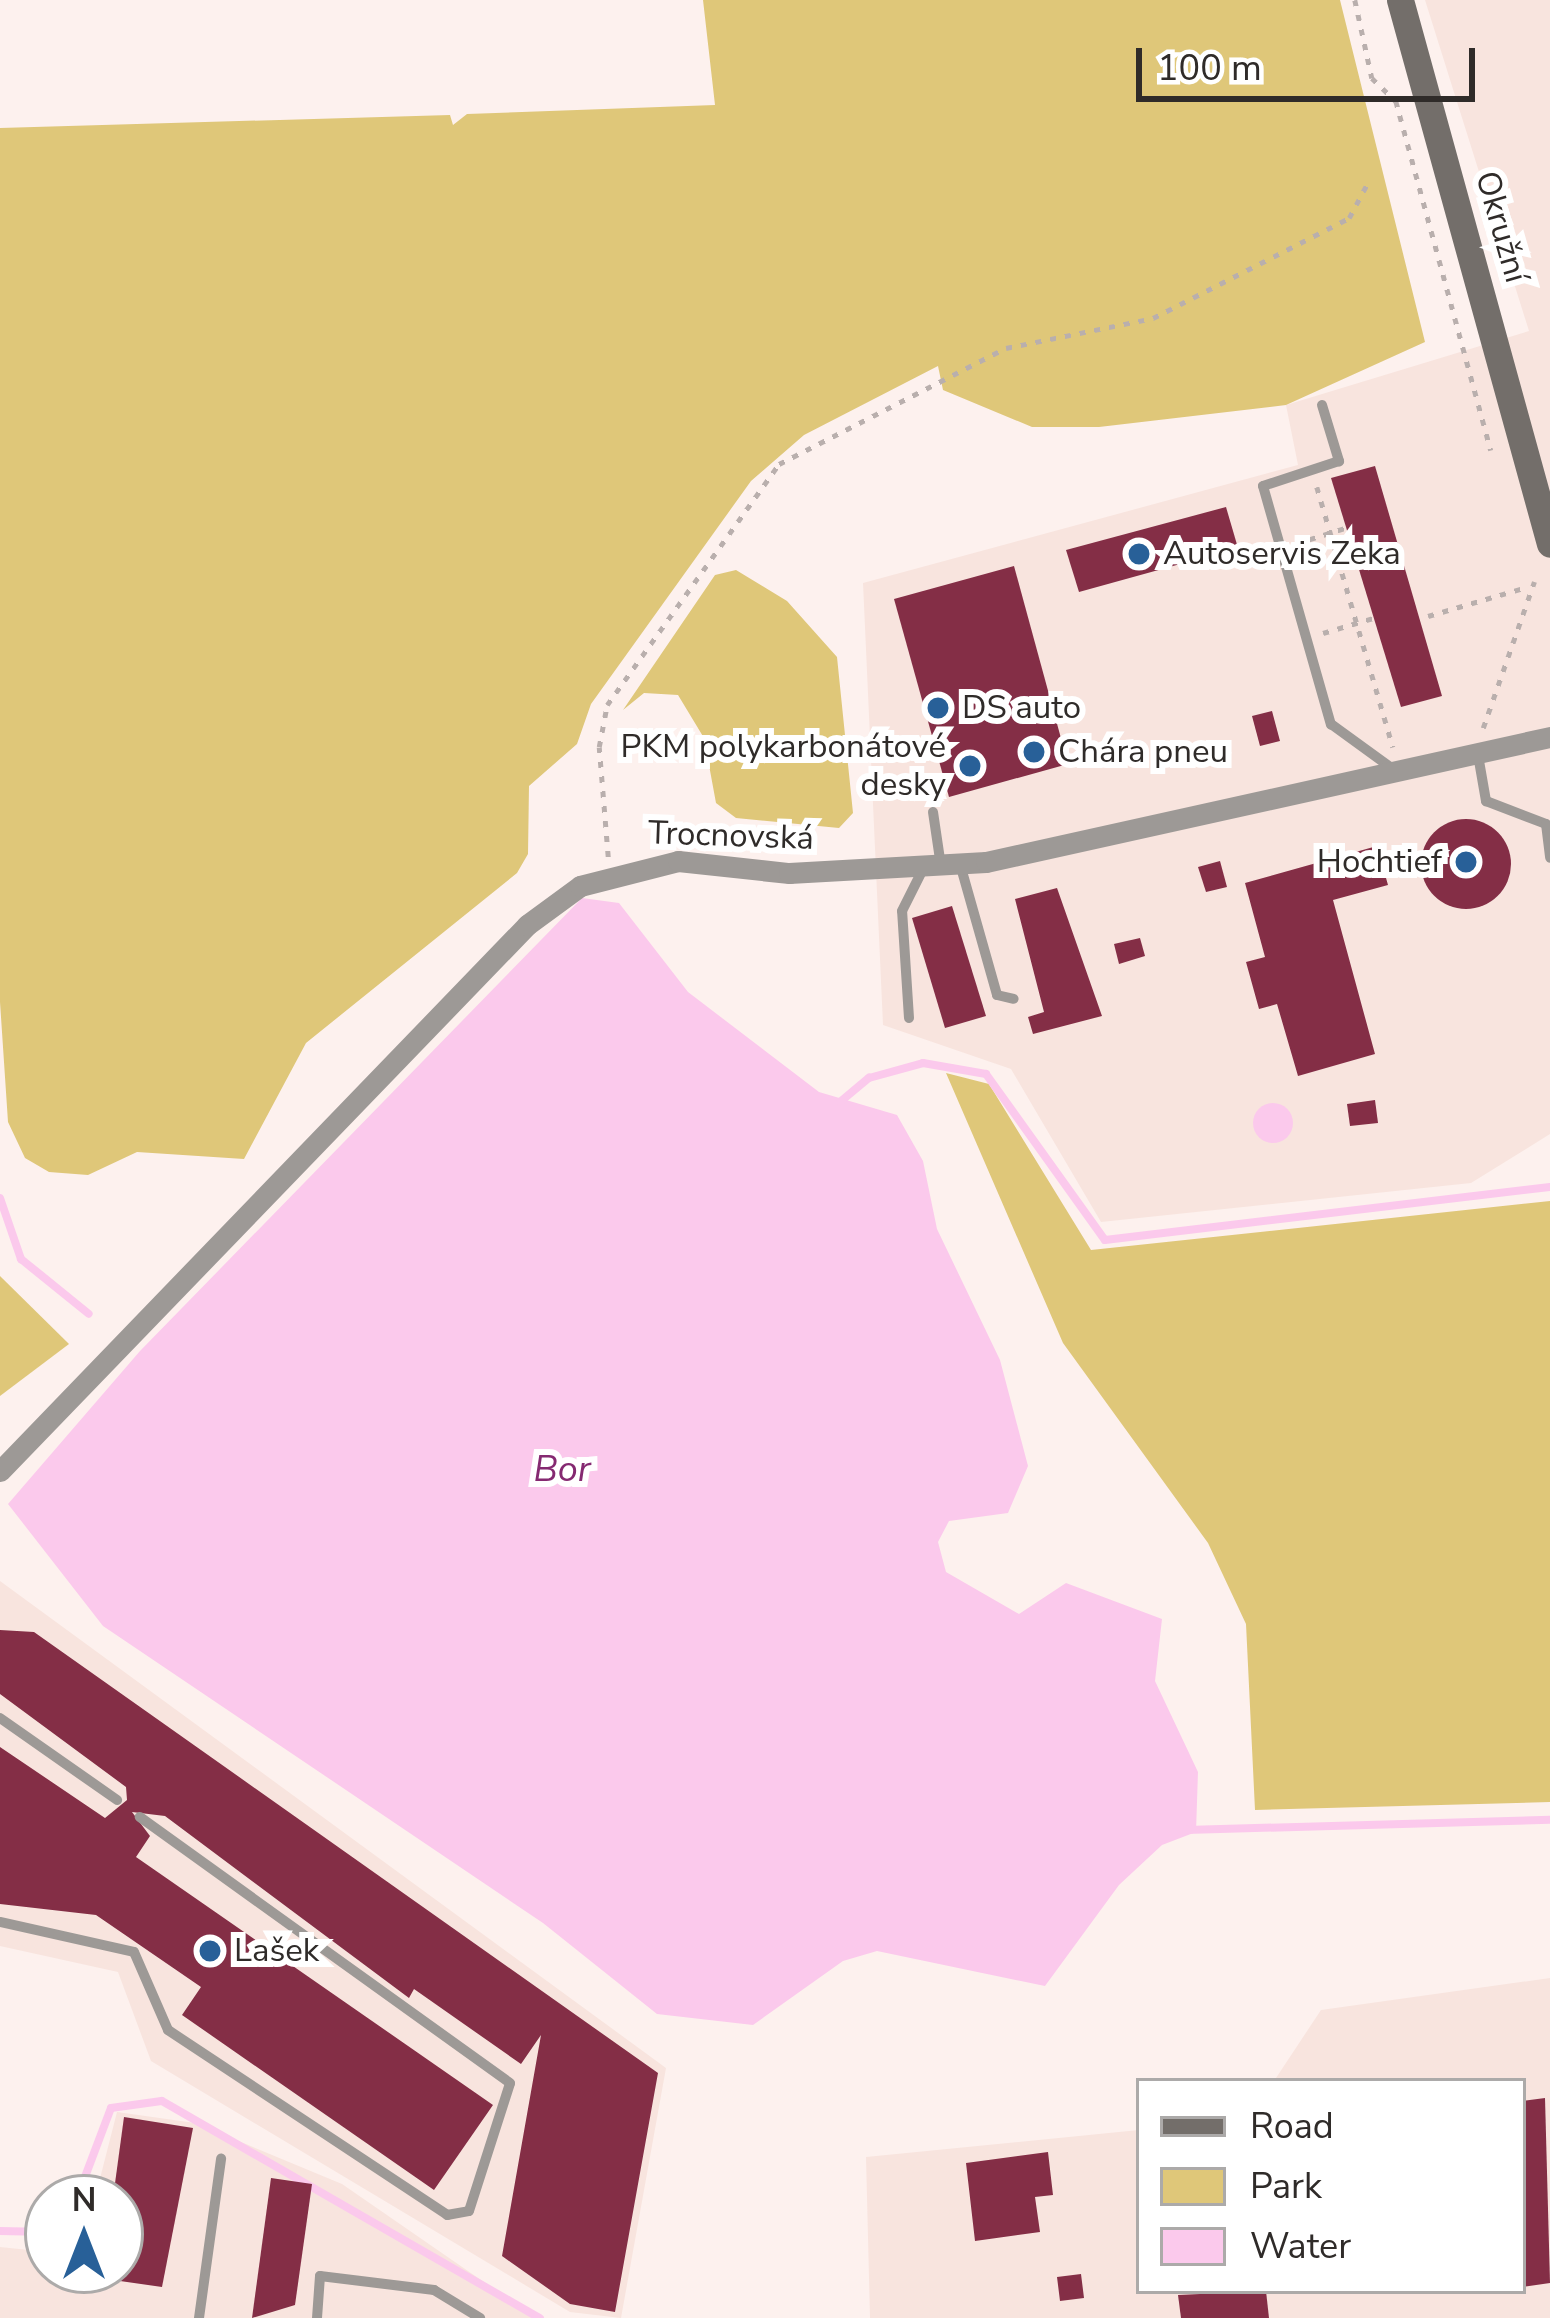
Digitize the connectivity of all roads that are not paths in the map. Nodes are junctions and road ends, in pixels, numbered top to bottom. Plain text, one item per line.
1 (1400, 0) edge
2 (1322, 404) dead end
3 (1550, 544) edge
4 (1550, 737) edge
5 (1478, 755) junction
6 (1400, 774) junction
7 (933, 812) dead end
8 (1550, 858) edge
9 (942, 866) junction
10 (1014, 999) dead end
11 (909, 1018) dead end
12 (0, 1471) edge
13 (0, 1718) edge
14 (117, 1800) dead end
15 (140, 1817) dead end
16 (0, 1922) edge
17 (221, 2159) dead end
18 (199, 2318) edge
19 (316, 2318) edge
20 (480, 2318) edge

1 - 3 main road, Okružní
2 - 6 lane
4 - 5 street, Trocnovská
5 - 6 street, Trocnovská
5 - 8 lane
6 - 9 street, Trocnovská
7 - 9 lane
9 - 10 lane
9 - 11 lane
9 - 12 street, Trocnovská
13 - 14 lane
15 - 16 lane
17 - 18 lane
19 - 20 lane

